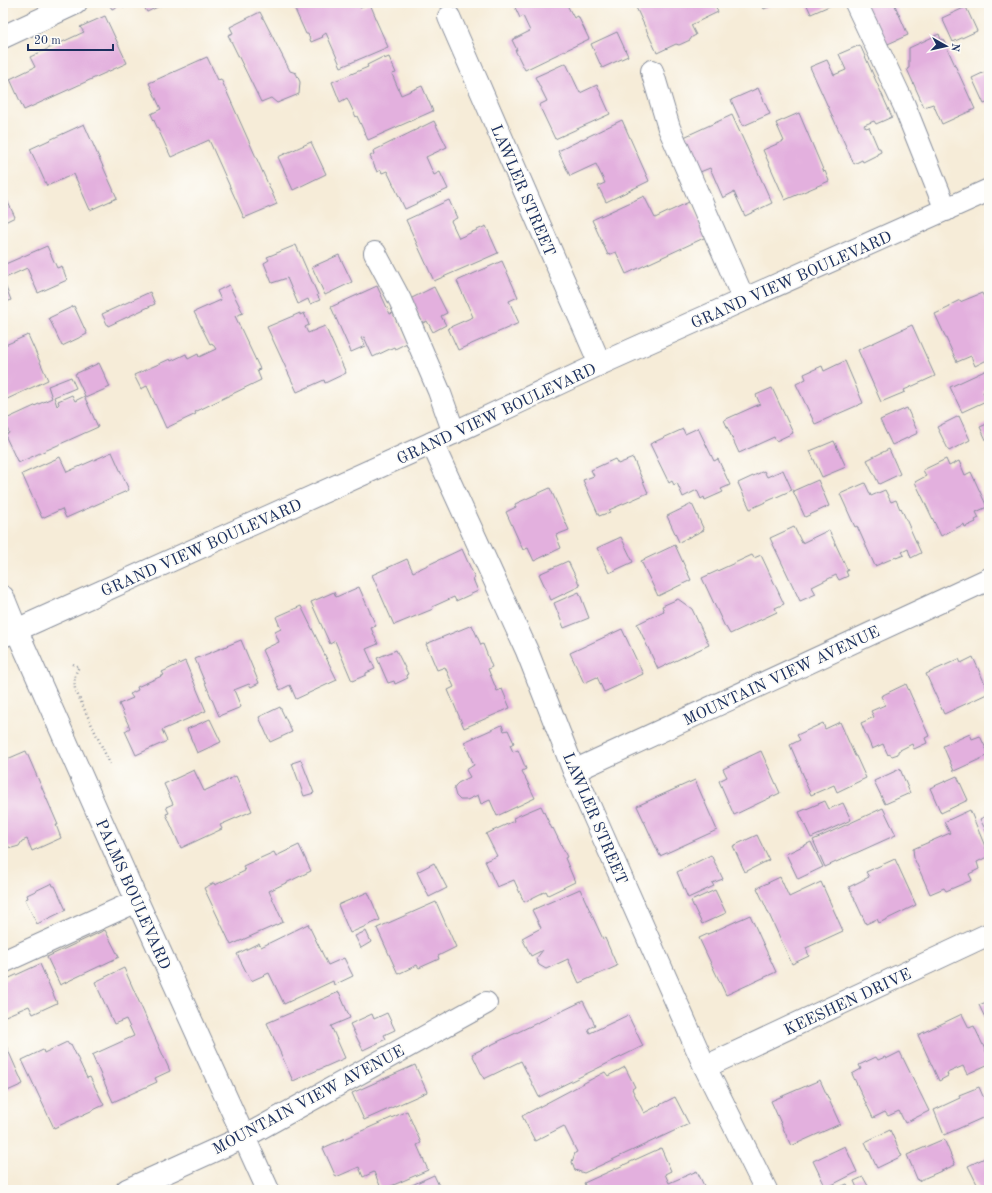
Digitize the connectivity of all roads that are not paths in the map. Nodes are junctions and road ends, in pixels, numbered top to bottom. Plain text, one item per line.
1 (76, 3) edge
2 (856, 3) edge
3 (449, 17) dead end
4 (3, 37) edge
5 (652, 71) dead end
6 (989, 190) edge
7 (946, 210) junction
8 (375, 253) dead end
9 (744, 300) junction
10 (600, 364) junction
11 (454, 433) junction
12 (432, 443) junction
13 (989, 579) edge
14 (3, 597) edge
15 (10, 633) edge
16 (574, 771) junction
17 (137, 901) junction
18 (989, 934) edge
19 (3, 962) edge
20 (486, 1003) dead end
21 (705, 1067) junction
22 (244, 1137) junction
23 (127, 1190) edge
24 (268, 1190) edge
25 (766, 1190) edge

1 - 4 street
2 - 7 street
3 - 10 street, LAWLER STREET
5 - 9 street
6 - 7 street, GRAND VIEW BOULEVARD
7 - 9 street, GRAND VIEW BOULEVARD
8 - 11 street
9 - 10 street, GRAND VIEW BOULEVARD
10 - 11 street, GRAND VIEW BOULEVARD
11 - 12 street, GRAND VIEW BOULEVARD
12 - 15 street, GRAND VIEW BOULEVARD
12 - 16 street, LAWLER STREET
13 - 16 street, MOUNTAIN VIEW AVENUE
14 - 15 street, PALMS BOULEVARD
15 - 17 street, PALMS BOULEVARD
16 - 21 street, LAWLER STREET
17 - 19 street
17 - 22 street, PALMS BOULEVARD
18 - 21 street, KEESHEN DRIVE
20 - 22 street, MOUNTAIN VIEW AVENUE
21 - 25 street, LAWLER STREET
22 - 23 street, MOUNTAIN VIEW AVENUE
22 - 24 street, PALMS BOULEVARD

